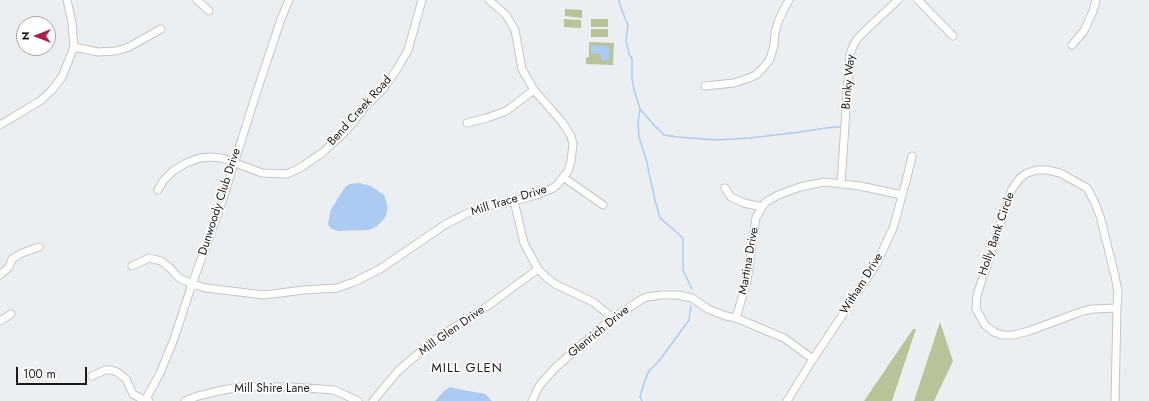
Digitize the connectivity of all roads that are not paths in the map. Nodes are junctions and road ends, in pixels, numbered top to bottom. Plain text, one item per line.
1 (68, 0) edge
2 (198, 0) edge
3 (289, 0) edge
4 (422, 0) edge
5 (489, 0) edge
6 (789, 0) edge
7 (898, 0) edge
8 (918, 0) edge
9 (1096, 0) edge
10 (209, 11) dead end
11 (161, 30) dead end
12 (953, 36) dead end
13 (1072, 45) dead end
14 (74, 47) junction
15 (704, 86) dead end
16 (534, 90) junction
17 (467, 123) dead end
18 (0, 125) edge
19 (912, 156) dead end
20 (234, 162) junction
21 (563, 177) junction
22 (841, 184) junction
23 (725, 188) dead end
24 (158, 190) dead end
25 (902, 196) junction
26 (514, 201) junction
27 (603, 205) dead end
28 (762, 207) junction
29 (39, 247) dead end
30 (132, 266) dead end
31 (538, 269) junction
32 (0, 275) edge
33 (192, 284) junction
34 (1117, 308) junction
35 (11, 314) dead end
36 (613, 318) junction
37 (736, 318) junction
38 (0, 321) edge
39 (813, 359) junction
40 (92, 376) dead end
41 (146, 400) edge
42 (185, 401) edge
43 (358, 401) edge
44 (373, 401) edge
45 (532, 401) edge
46 (788, 401) edge
47 (1115, 401) edge

1 - 14 street
2 - 10 street
3 - 20 street, Dunwoody Club Drive
4 - 20 street, Bend Creek Road
5 - 16 street, Mill Trace Drive
6 - 15 street
7 - 22 street, Bunky Way
8 - 12 street
9 - 13 street
11 - 14 street
14 - 18 street
16 - 17 street
16 - 21 street, Mill Trace Drive
19 - 25 street, Witham Drive
20 - 24 street, Bend Creek Road
20 - 33 street, Dunwoody Club Drive
21 - 26 street, Mill Trace Drive
21 - 27 street
22 - 25 street, Martina Drive
22 - 28 street, Martina Drive
23 - 28 street
25 - 39 street, Witham Drive
26 - 31 street
26 - 33 street, Mill Trace Drive
28 - 37 street, Martina Drive
29 - 32 street
30 - 33 street, Mill Trace Drive
31 - 36 street
31 - 44 street, Mill Glen Drive
33 - 41 street, Dunwoody Club Drive
34 - 34 street, Holly Bank Circle
34 - 47 street, Holly Bank Circle
35 - 38 street
36 - 37 street, Glenrich Drive
36 - 45 street, Glenrich Drive
37 - 39 street, Glenrich Drive
39 - 46 street, Witham Drive
40 - 41 street
42 - 43 street, Mill Shire Lane

